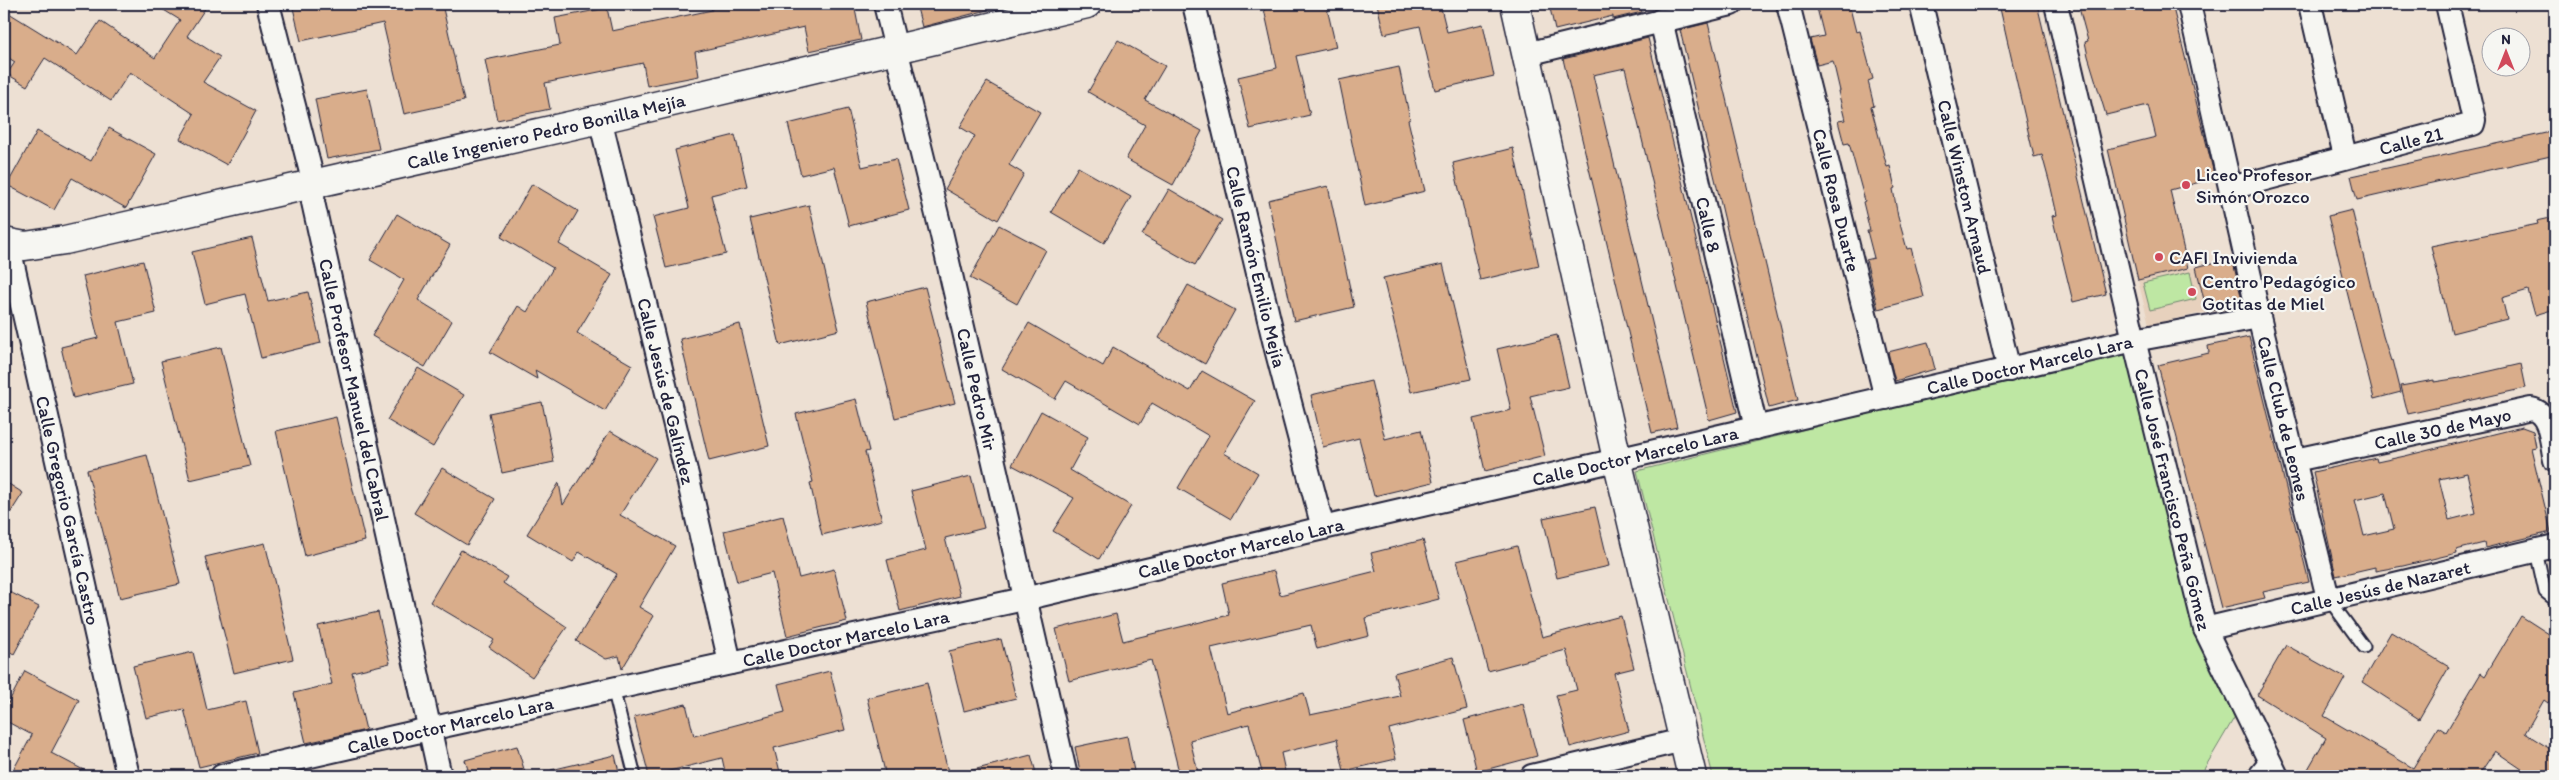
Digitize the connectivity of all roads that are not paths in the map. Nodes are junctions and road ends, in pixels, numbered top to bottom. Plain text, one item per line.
1 (268, 4) edge
2 (885, 4) edge
3 (1087, 4) edge
4 (1194, 4) edge
5 (1515, 4) edge
6 (1731, 4) edge
7 (1788, 4) edge
8 (1921, 4) edge
9 (2056, 4) edge
10 (2189, 4) edge
11 (2310, 4) edge
12 (2448, 4) edge
13 (1661, 20) junction
14 (896, 50) junction
15 (1527, 54) junction
16 (600, 119) junction
17 (2345, 156) junction
18 (314, 184) junction
19 (2231, 188) junction
20 (6, 243) edge
21 (2259, 317) junction
22 (2134, 340) junction
23 (2009, 370) junction
24 (1886, 398) junction
25 (1756, 428) junction
26 (1617, 459) junction
27 (2295, 460) junction
28 (2555, 460) edge
29 (1323, 528) junction
30 (2546, 549) edge
31 (2328, 598) junction
32 (1024, 599) junction
33 (2555, 600) edge
34 (2205, 628) junction
35 (2364, 647) dead end
36 (730, 663) junction
37 (613, 688) junction
38 (429, 729) junction
39 (1683, 740) junction
40 (2272, 767) edge
41 (128, 776) edge
42 (228, 776) edge
43 (440, 776) edge
44 (635, 776) edge
45 (1066, 776) edge
46 (1532, 776) edge
47 (1692, 776) edge
48 (2253, 776) edge

1 - 18 street, Calle Profesor Manuel del Cabral
2 - 14 street, Calle Pedro Mir
3 - 14 street, Calle Ingeniero Pedro Bonilla Mejía
4 - 29 street, Calle Ramón Emilio Mejía
5 - 15 street
6 - 13 street
7 - 24 street, Calle Rosa Duarte
8 - 23 street, Calle Winston Arnaud
9 - 22 street, Calle José Francisco Peña Gómez
10 - 19 street, Calle Club de Leones
11 - 17 street
12 - 17 street, Calle 21
13 - 15 street
13 - 25 street, Calle 8
14 - 16 street, Calle Ingeniero Pedro Bonilla Mejía
14 - 32 street, Calle Pedro Mir
15 - 26 street
16 - 18 street, Calle Ingeniero Pedro Bonilla Mejía
16 - 36 street, Calle Jesús de Galíndez
17 - 19 street, Calle 21
18 - 20 street, Calle Ingeniero Pedro Bonilla Mejía
18 - 38 street, Calle Profesor Manuel del Cabral
19 - 21 street, Calle Club de Leones
20 - 41 street, Calle Gregorio García Castro
21 - 22 street, Calle Doctor Marcelo Lara
21 - 27 street, Calle Club de Leones
22 - 23 street, Calle Doctor Marcelo Lara
22 - 34 street, Calle José Francisco Peña Gómez
23 - 24 street, Calle Doctor Marcelo Lara
24 - 25 street, Calle Doctor Marcelo Lara
25 - 26 street, Calle Doctor Marcelo Lara
26 - 29 street, Calle Doctor Marcelo Lara
26 - 39 street
27 - 28 street, Calle 30 de Mayo
27 - 31 street, Calle Club de Leones
29 - 32 street, Calle Doctor Marcelo Lara
30 - 31 street, Calle Jesús de Nazaret
30 - 33 lane
31 - 34 street, Calle Jesús de Nazaret
31 - 35 lane
32 - 36 street, Calle Doctor Marcelo Lara
32 - 45 street, Calle Pedro Mir
34 - 40 street, Calle José Francisco Peña Gómez
36 - 37 street, Calle Doctor Marcelo Lara
37 - 38 street, Calle Doctor Marcelo Lara
37 - 44 lane
38 - 42 street, Calle Doctor Marcelo Lara
38 - 43 street, Calle Profesor Manuel del Cabral
39 - 46 street
39 - 47 street
40 - 48 lane

